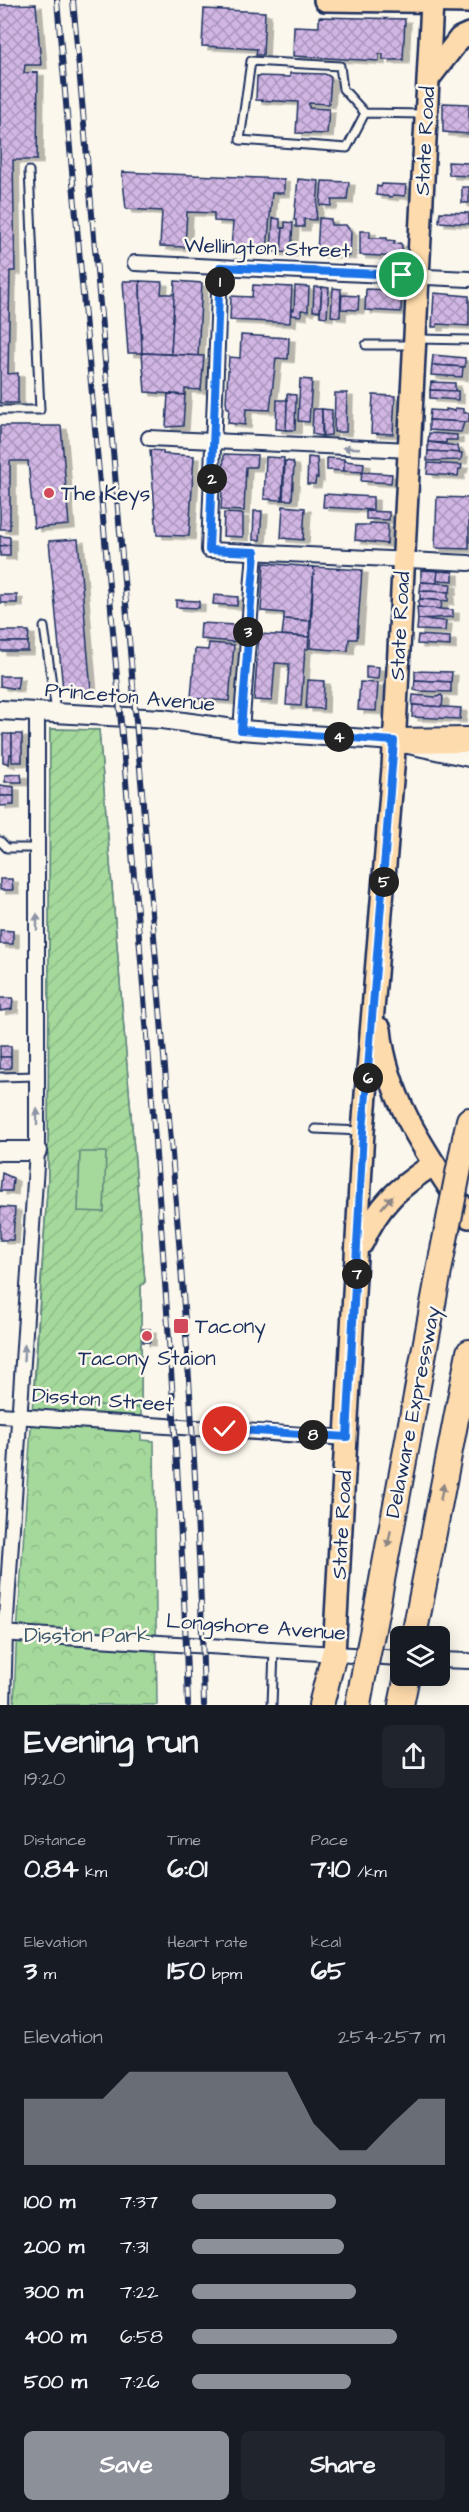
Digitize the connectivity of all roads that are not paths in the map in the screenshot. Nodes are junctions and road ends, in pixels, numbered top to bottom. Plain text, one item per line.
1 (325, 0) edge
2 (432, 1) edge
3 (469, 2) edge
4 (469, 17) edge
5 (469, 34) edge
6 (429, 78) junction
7 (365, 113) junction
8 (425, 114) junction
9 (29, 171) dead end
10 (135, 263) dead end
11 (220, 267) junction
12 (419, 276) junction
13 (469, 279) edge
14 (469, 340) edge
15 (416, 342) junction
16 (366, 345) dead end
17 (0, 410) edge
18 (149, 438) dead end
19 (214, 442) junction
20 (410, 450) junction
21 (255, 552) junction
22 (403, 559) junction
23 (469, 562) edge
24 (44, 627) dead end
25 (0, 710) edge
26 (37, 711) junction
27 (56, 712) junction
28 (241, 730) junction
29 (469, 740) edge
30 (394, 741) junction
31 (469, 757) edge
32 (0, 841) edge
33 (37, 848) junction
34 (376, 992) junction
35 (0, 1077) edge
36 (37, 1077) junction
37 (315, 1129) dead end
38 (467, 1129) edge
39 (363, 1131) junction
40 (0, 1151) edge
41 (37, 1151) junction
42 (434, 1164) junction
43 (469, 1217) edge
44 (358, 1252) junction
45 (469, 1352) edge
46 (0, 1414) edge
47 (20, 1416) junction
48 (347, 1437) junction
49 (416, 1626) edge
50 (2, 1633) edge
51 (274, 1650) junction
52 (334, 1654) junction
53 (390, 1657) edge
54 (450, 1660) edge
55 (469, 1661) edge
56 (360, 1694) edge
57 (3, 1705) edge
58 (272, 1705) edge
59 (321, 1705) edge

1 - 2 main road
2 - 3 main road
2 - 4 main road
2 - 6 main road, State Road
5 - 6 main road
6 - 8 main road, State Road
7 - 7 lane
7 - 8 lane
8 - 12 main road, State Road
9 - 17 lane
10 - 11 street, Wellington Street
11 - 12 street, Wellington Street
11 - 19 street
12 - 13 street, Wellington Street
12 - 15 main road, State Road
14 - 15 lane
15 - 16 lane
15 - 20 main road, State Road
18 - 19 street
20 -> 19 street
19 - 21 street
20 - 22 main road, State Road
21 - 22 street
21 - 28 street
22 - 23 street
22 - 30 main road, State Road
24 - 27 lane
25 - 26 main road, Princeton Avenue
26 - 27 main road, Princeton Avenue
26 - 33 street
27 - 28 main road, Princeton Avenue
28 - 30 main road, Princeton Avenue
29 - 30 highway
30 - 31 main road, Princeton Avenue
30 - 34 main road, State Road
32 - 33 lane
36 -> 33 street
34 - 39 main road, State Road
34 - 42 main road
35 - 36 lane
41 -> 36 street
37 - 39 lane
38 -> 56 highway, Delaware Expressway, bridge
39 - 44 main road, State Road
40 - 41 main road
47 -> 41 street
42 - 43 main road
44 -> 42 main road, State Road
44 - 48 main road, State Road
49 -> 45 highway, Delaware Expressway
46 - 47 street, Disston Street
47 - 48 street, Disston Street
47 - 50 street
48 - 52 main road, State Road
50 - 51 street, Longshore Avenue
50 - 57 street
51 - 52 street, Longshore Avenue
51 - 58 lane
52 - 53 street, Longshore Avenue
52 - 59 highway
54 - 55 street

